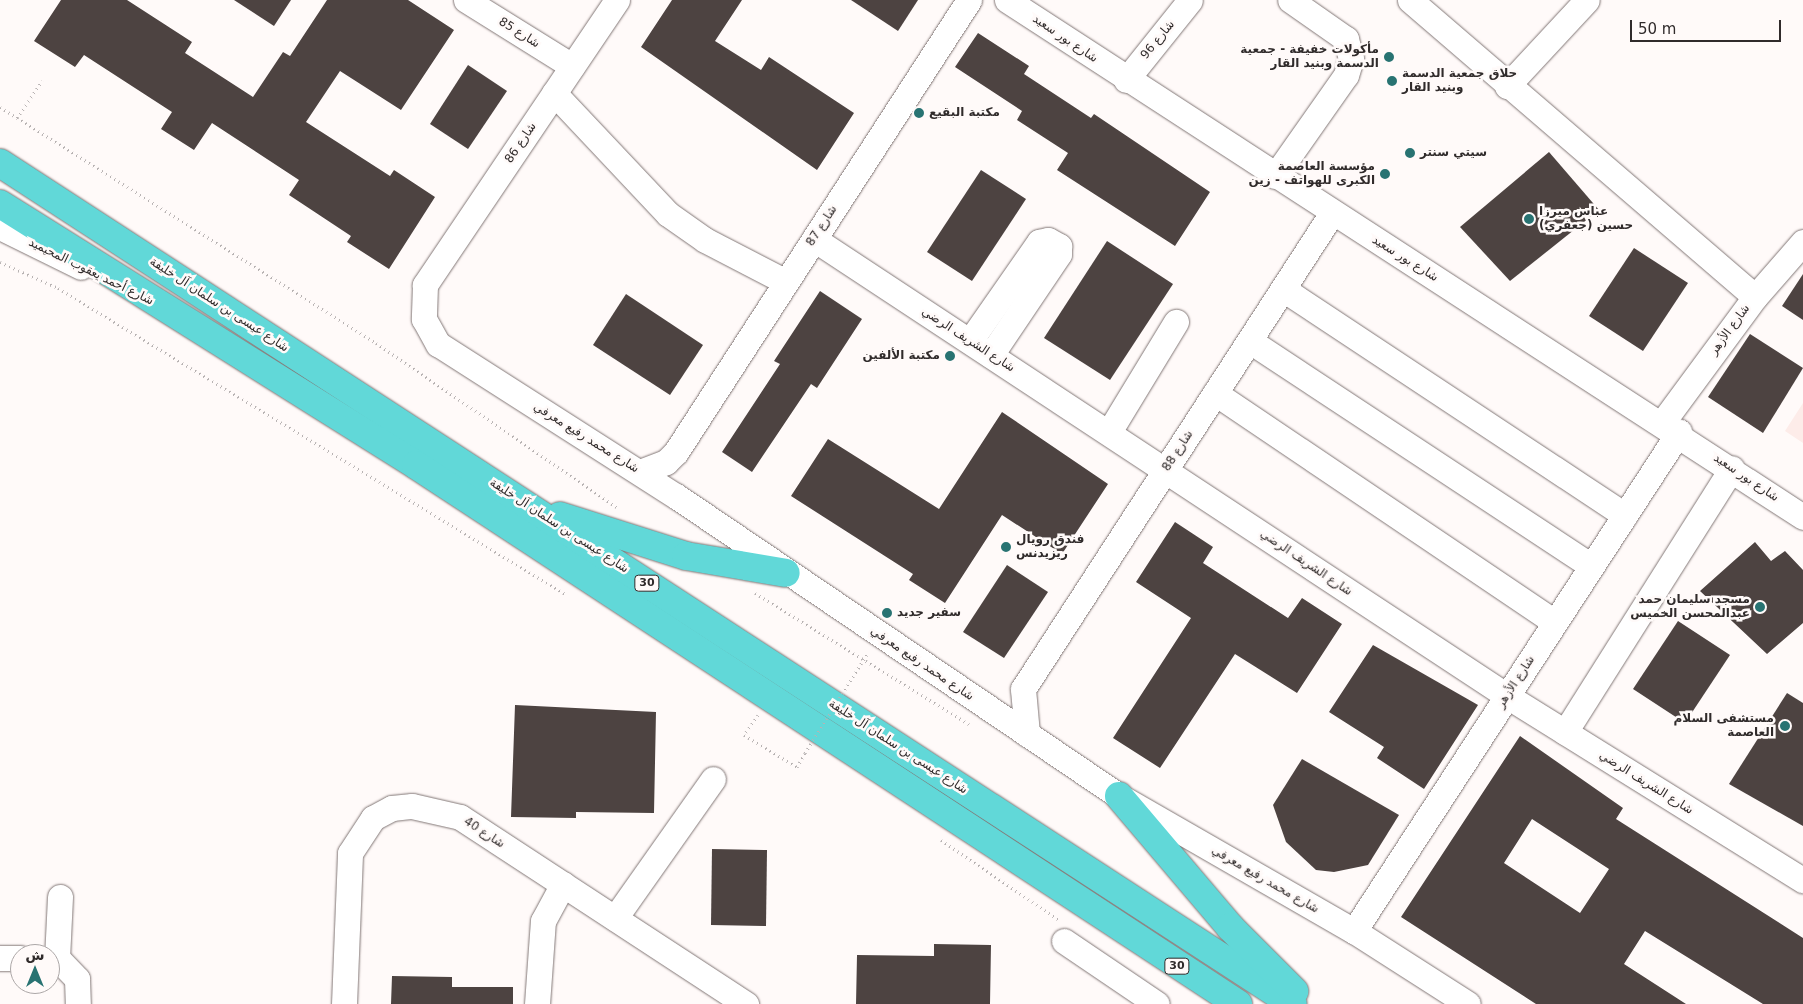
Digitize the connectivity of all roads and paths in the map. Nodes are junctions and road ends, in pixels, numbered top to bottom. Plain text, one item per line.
1 (466, 0) edge
2 (617, 0) edge
3 (969, 0) edge
4 (1007, 0) edge
5 (1190, 0) edge
6 (1290, 0) edge
7 (1410, 0) edge
8 (1587, 0) edge
9 (572, 66) junction
10 (1126, 80) junction
11 (42, 81) dead end
12 (1507, 86) junction
13 (554, 93) junction
14 (0, 107) edge
15 (17, 118) junction
16 (0, 163) edge
17 (1274, 176) junction
18 (0, 204) edge
19 (1332, 213) junction
20 (0, 227) edge
21 (814, 239) junction
22 (1803, 242) edge
23 (0, 262) edge
24 (786, 282) junction
25 (425, 286) joint
26 (1283, 290) junction
27 (1755, 296) junction
28 (182, 317) junction
29 (1176, 322) dead end
30 (970, 341) junction
31 (1250, 341) junction
32 (991, 355) junction
33 (1216, 393) junction
34 (1670, 428) junction
35 (1109, 432) junction
36 (676, 452) junction
37 (1732, 468) junction
38 (1166, 470) junction
39 (640, 472) junction
40 (676, 496) junction
41 (528, 506) junction
42 (621, 511) dead end
43 (1625, 514) junction
44 (1803, 516) edge
45 (1591, 566) junction
46 (786, 573) junction
47 (746, 588) dead end
48 (576, 600) dead end
49 (1555, 622) junction
50 (867, 654) dead end
51 (1023, 689) junction
52 (1507, 696) junction
53 (752, 708) dead end
54 (760, 714) junction
55 (976, 714) junction
56 (766, 718) dead end
57 (1565, 732) junction
58 (1026, 734) junction
59 (802, 741) dead end
60 (818, 752) dead end
61 (713, 779) dead end
62 (1119, 796) junction
63 (939, 838) dead end
64 (1803, 880) edge
65 (563, 884) junction
66 (60, 896) dead end
67 (615, 918) junction
68 (1116, 927) junction
69 (1354, 931) junction
70 (1065, 932) joint
71 (55, 944) edge
72 (60, 963) edge
73 (78, 1004) edge
74 (344, 1004) edge
75 (537, 1004) edge
76 (746, 1004) edge
77 (1157, 1004) edge
78 (1212, 1004) edge
79 (1238, 1004) edge
80 (1293, 1004) edge
81 (1307, 1004) edge
82 (1468, 1004) edge

1 - 9 street, شارع 85
2 - 9 street, شارع 86
3 - 21 street, شارع 87
4 - 10 street, شارع بور سعيد
5 - 10 street, شارع 96
6 - 17 street
7 - 12 street
8 - 12 street
9 - 13 street, شارع 86
10 - 17 street, شارع بور سعيد
11 - 15 path
12 - 27 street
13 - 24 street
13 - 25 street, شارع 86
14 - 15 path
15 - 42 path
16 - 41 highway, شارع عيسى بن سلمان آل خليفة / 30
17 - 19 street, شارع بور سعيد
18 - 28 highway, 30
19 - 26 street, شارع 88
19 - 34 street, شارع بور سعيد
20 - 28 street, شارع أحمد يعقوب المحيميد
21 - 24 street, شارع 87
21 - 30 street, شارع الشريف الرضي
22 - 27 street, شارع الأزهر
23 - 48 path
24 - 36 street, شارع 87
25 - 39 street, شارع محمد رفيع معرفي
26 - 31 street, شارع 88
26 - 43 street
27 - 34 street, شارع الأزهر
28 - 68 highway, 30
29 - 35 street
30 - 32 street, شارع الشريف الرضي
30 - 32 street
31 - 33 street, شارع 88
31 - 45 street
32 - 35 street, شارع الشريف الرضي
33 - 38 street, شارع 88
33 - 49 street
34 - 37 street, شارع بور سعيد
34 - 43 street, شارع الأزهر
35 - 38 street, شارع الشريف الرضي
36 - 39 street, شارع 87
36 - 40 street
37 - 44 street, شارع بور سعيد
37 - 57 street
38 - 51 street, شارع 88
38 - 52 street, شارع الشريف الرضي
39 - 40 street, شارع محمد رفيع معرفي
40 - 46 street, شارع محمد رفيع معرفي
41 - 46 highway
41 - 80 highway, شارع عيسى بن سلمان آل خليفة / 30
43 - 45 street, شارع الأزهر
45 - 49 street, شارع الأزهر
46 - 55 street, شارع محمد رفيع معرفي
47 - 55 path
49 - 52 street, شارع الأزهر
50 - 54 path, bridge
51 - 55 street
51 - 58 street
52 - 57 street, شارع الشريف الرضي
52 - 69 street, شارع الأزهر
53 - 54 path
54 - 56 path
55 - 58 street, شارع محمد رفيع معرفي
57 - 64 street, شارع الشريف الرضي
58 - 62 street, شارع محمد رفيع معرفي
59 - 60 path
61 - 67 street
62 - 69 street, شارع محمد رفيع معرفي
62 - 81 highway
63 - 70 path
65 - 67 street, شارع 40
65 - 74 street, شارع 40
65 - 75 street
66 - 71 street
67 - 76 street, شارع 40
68 - 78 highway
68 - 79 highway, 30
69 - 82 street, شارع محمد رفيع معرفي
70 - 77 street
72 - 73 street

